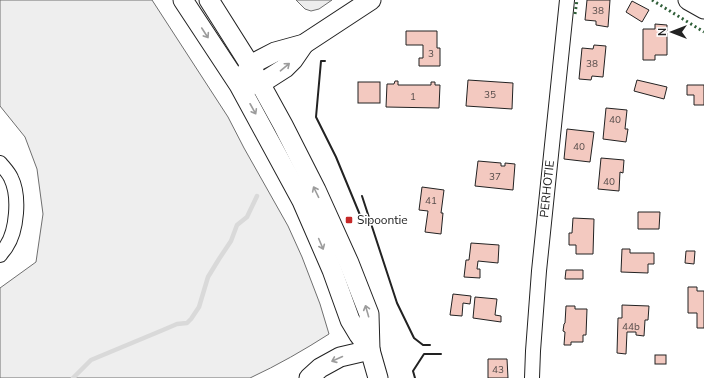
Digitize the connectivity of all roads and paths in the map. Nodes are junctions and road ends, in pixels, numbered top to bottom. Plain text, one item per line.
1 (183, 0) edge
2 (209, 0) edge
3 (371, 0) edge
4 (567, 0) edge
5 (688, 0) edge
6 (704, 9) edge
7 (304, 44) junction
8 (250, 65) junction
9 (260, 84) junction
10 (240, 86) junction
11 (0, 163) edge
12 (0, 255) edge
13 (370, 350) junction
14 (373, 377) edge
15 (309, 378) edge
16 (532, 378) edge

1 -> 10 street
2 - 8 street
3 - 7 street
4 - 16 street, PERHOTIE
5 - 6 street
7 - 8 street
9 -> 7 street
8 - 9 street
8 - 10 street
9 - 10 street
13 -> 9 street
10 -> 13 street
11 - 12 street
13 - 14 street
13 -> 15 street

